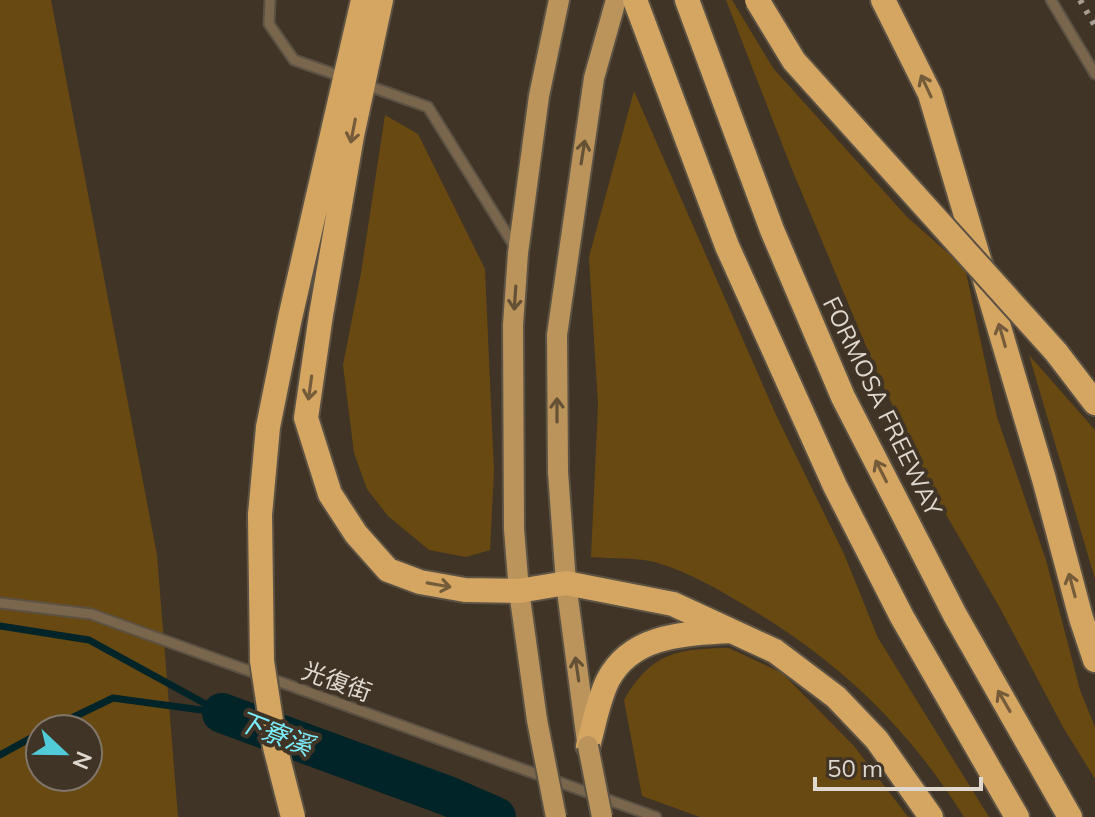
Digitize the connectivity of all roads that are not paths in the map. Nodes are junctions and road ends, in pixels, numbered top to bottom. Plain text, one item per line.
1 (270, 0) edge
2 (363, 0) edge
3 (381, 0) edge
4 (559, 0) edge
5 (616, 0) edge
6 (635, 0) edge
7 (687, 0) edge
8 (757, 0) edge
9 (883, 0) edge
10 (1051, 0) edge
11 (1095, 74) edge
12 (354, 81) junction
13 (518, 253) junction
14 (1095, 403) edge
15 (566, 583) junction
16 (519, 591) junction
17 (0, 603) edge
18 (732, 631) junction
19 (1095, 660) edge
20 (588, 746) junction
21 (293, 817) edge
22 (556, 817) edge
23 (602, 817) edge
24 (656, 817) edge
25 (931, 817) edge
26 (1017, 817) edge
27 (1070, 817) edge

1 - 12 lane
2 - 12 highway
3 - 12 highway
4 - 13 main road
15 -> 5 main road
6 - 26 highway
27 -> 7 highway, FORMOSA FREEWAY
8 - 14 highway, bridge
19 -> 9 highway
10 - 11 lane
12 - 13 lane
12 -> 16 highway
12 - 21 highway, bridge
13 -> 16 main road
15 - 16 highway
15 - 18 highway
20 -> 15 main road
16 - 22 main road, bridge
17 - 24 lane, 光復街
18 - 20 highway
18 - 25 highway
20 - 23 main road, bridge

